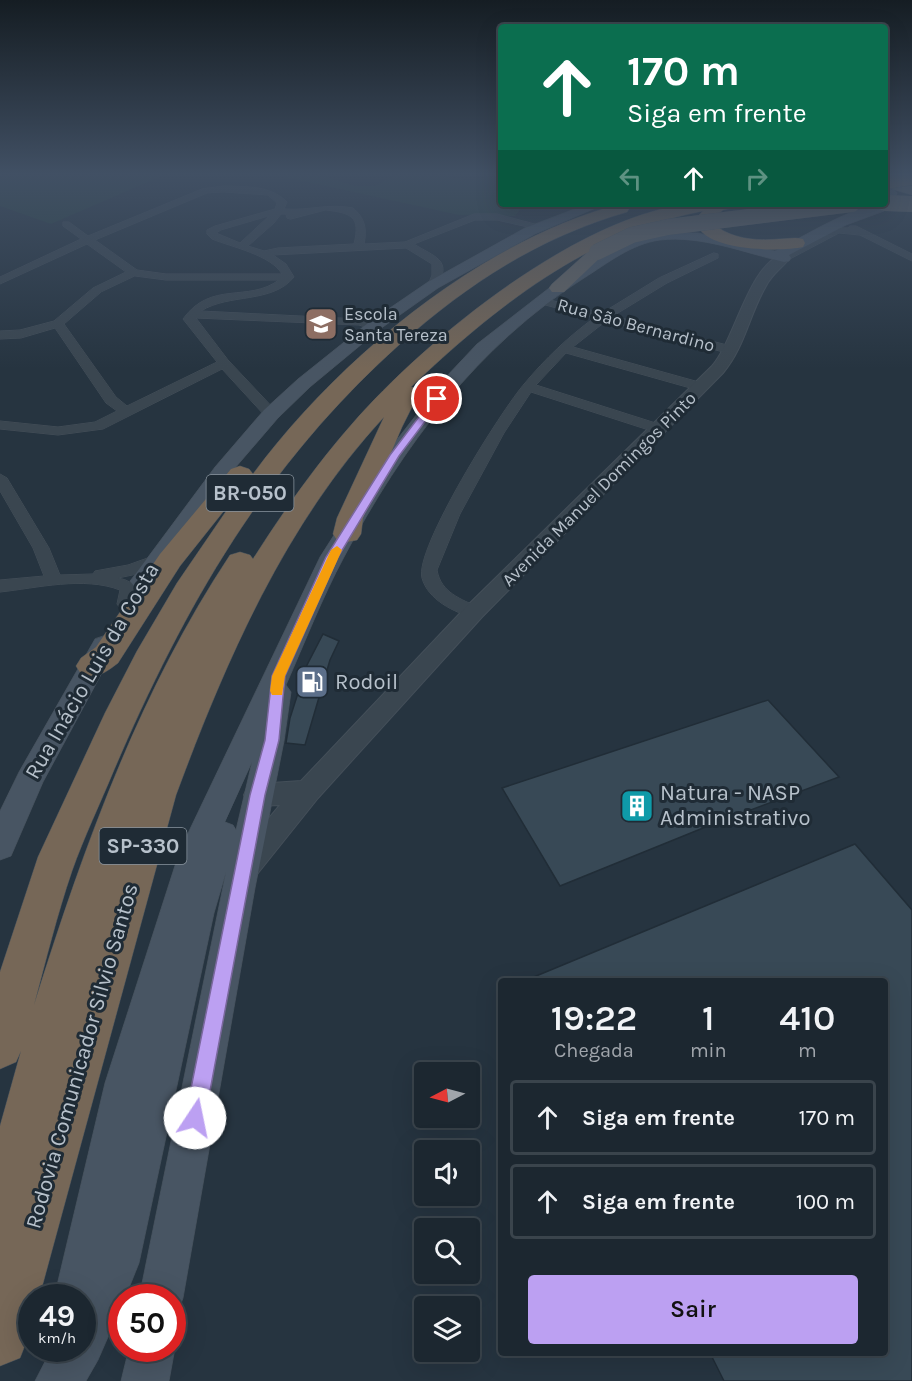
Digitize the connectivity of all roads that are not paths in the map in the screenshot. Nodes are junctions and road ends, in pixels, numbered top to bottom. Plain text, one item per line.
1 (221, 239) edge
2 (249, 239) edge
3 (359, 239) edge
4 (416, 239) edge
5 (516, 239) edge
6 (539, 239) edge
7 (561, 239) edge
8 (575, 239) edge
9 (595, 239) edge
10 (623, 239) edge
11 (643, 239) edge
12 (712, 239) edge
13 (732, 239) edge
14 (809, 239) edge
15 (816, 239) edge
16 (876, 239) edge
17 (87, 240) joint
18 (408, 245) junction
19 (241, 247) junction
20 (358, 247) junction
21 (786, 252) junction
22 (262, 255) junction
23 (714, 256) dead end
24 (912, 258) edge
25 (134, 273) junction
26 (289, 277) junction
27 (0, 281) edge
28 (558, 288) junction
29 (437, 293) junction
30 (542, 301) junction
31 (192, 314) junction
32 (603, 316) junction
33 (58, 323) junction
34 (374, 326) junction
35 (0, 335) edge
36 (564, 350) junction
37 (731, 350) junction
38 (434, 354) junction
39 (224, 363) junction
40 (528, 387) junction
41 (701, 387) junction
42 (127, 413) junction
43 (271, 414) junction
44 (0, 424) edge
45 (660, 429) junction
46 (0, 478) edge
47 (346, 534) junction
48 (215, 545) junction
49 (156, 560) junction
50 (63, 580) junction
51 (0, 586) edge
52 (126, 604) junction
53 (474, 612) junction
54 (92, 666) junction
55 (279, 676) junction
56 (248, 736) junction
57 (29, 780) junction
58 (309, 790) junction
59 (0, 793) edge
60 (257, 795) junction
61 (0, 846) edge
62 (242, 871) junction
63 (49, 882) junction
64 (0, 963) edge
65 (0, 1046) edge
66 (0, 1221) edge
67 (79, 1284) edge
68 (164, 1284) edge
69 (96, 1312) edge
70 (0, 1338) edge
71 (62, 1362) edge
72 (71, 1362) edge
73 (149, 1362) edge
74 (59, 1381) edge
75 (146, 1381) edge

1 - 19 street
2 - 19 street
3 - 20 street
4 - 18 street
5 - 29 main road, Rua Inácio Luis da Costa
6 - 29 highway, BR-050
7 - 48 highway
8 - 66 highway
9 - 38 highway, Rodovia Comunicador Silvio Santos / SP-330
10 - 28 highway, bridge
11 - 28 main road
12 - 21 main road
13 - 21 highway
14 - 21 main road
15 - 21 street, Avenida Manuel Domingos Pinto
16 - 24 street
17 - 25 street
17 - 27 street
18 - 20 street
18 - 29 street
19 - 22 street
20 - 22 street
21 - 37 street, Avenida Manuel Domingos Pinto
22 - 26 street
23 - 32 street
25 - 26 street
25 - 33 street
26 - 31 street
28 - 30 main road
29 - 34 main road, Rua Inácio Luis da Costa
29 - 48 highway, BR-050
29 - 54 highway
30 - 32 street, Rua São Bernardino
30 - 47 main road
31 - 34 street
31 - 39 street
32 - 36 street
32 - 37 street, Rua São Bernardino
33 - 35 street
33 - 42 street
34 - 43 main road, Rua Inácio Luis da Costa
36 - 40 street
36 - 41 street
37 - 41 street, Avenida Manuel Domingos Pinto
38 - 47 highway
38 - 70 highway, Rodovia Comunicador Silvio Santos / SP-330
39 - 42 street
39 - 43 street
40 - 45 street
40 - 53 street
41 - 45 street, Avenida Manuel Domingos Pinto
42 - 44 street
43 - 49 main road, Rua Inácio Luis da Costa
45 - 53 street, Avenida Manuel Domingos Pinto
46 - 50 street
47 - 55 main road
48 - 63 highway, SP-330
49 - 50 street
49 - 52 main road, Rua Inácio Luis da Costa
50 - 51 street
50 - 52 street
52 - 54 main road, Rua Inácio Luis da Costa
53 - 58 street, Avenida Manuel Domingos Pinto
54 - 57 main road, Rua Inácio Luis da Costa
55 - 56 main road
55 - 60 main road
56 - 67 main road
56 - 69 main road
57 - 59 main road
57 - 61 main road, Rua Inácio Luis da Costa
58 - 60 street
58 - 62 street, Avenida Manuel Domingos Pinto
60 - 62 main road
62 - 68 main road
63 - 64 highway
63 - 65 highway, SP-330
71 - 74 main road
72 - 74 main road
73 - 75 main road

